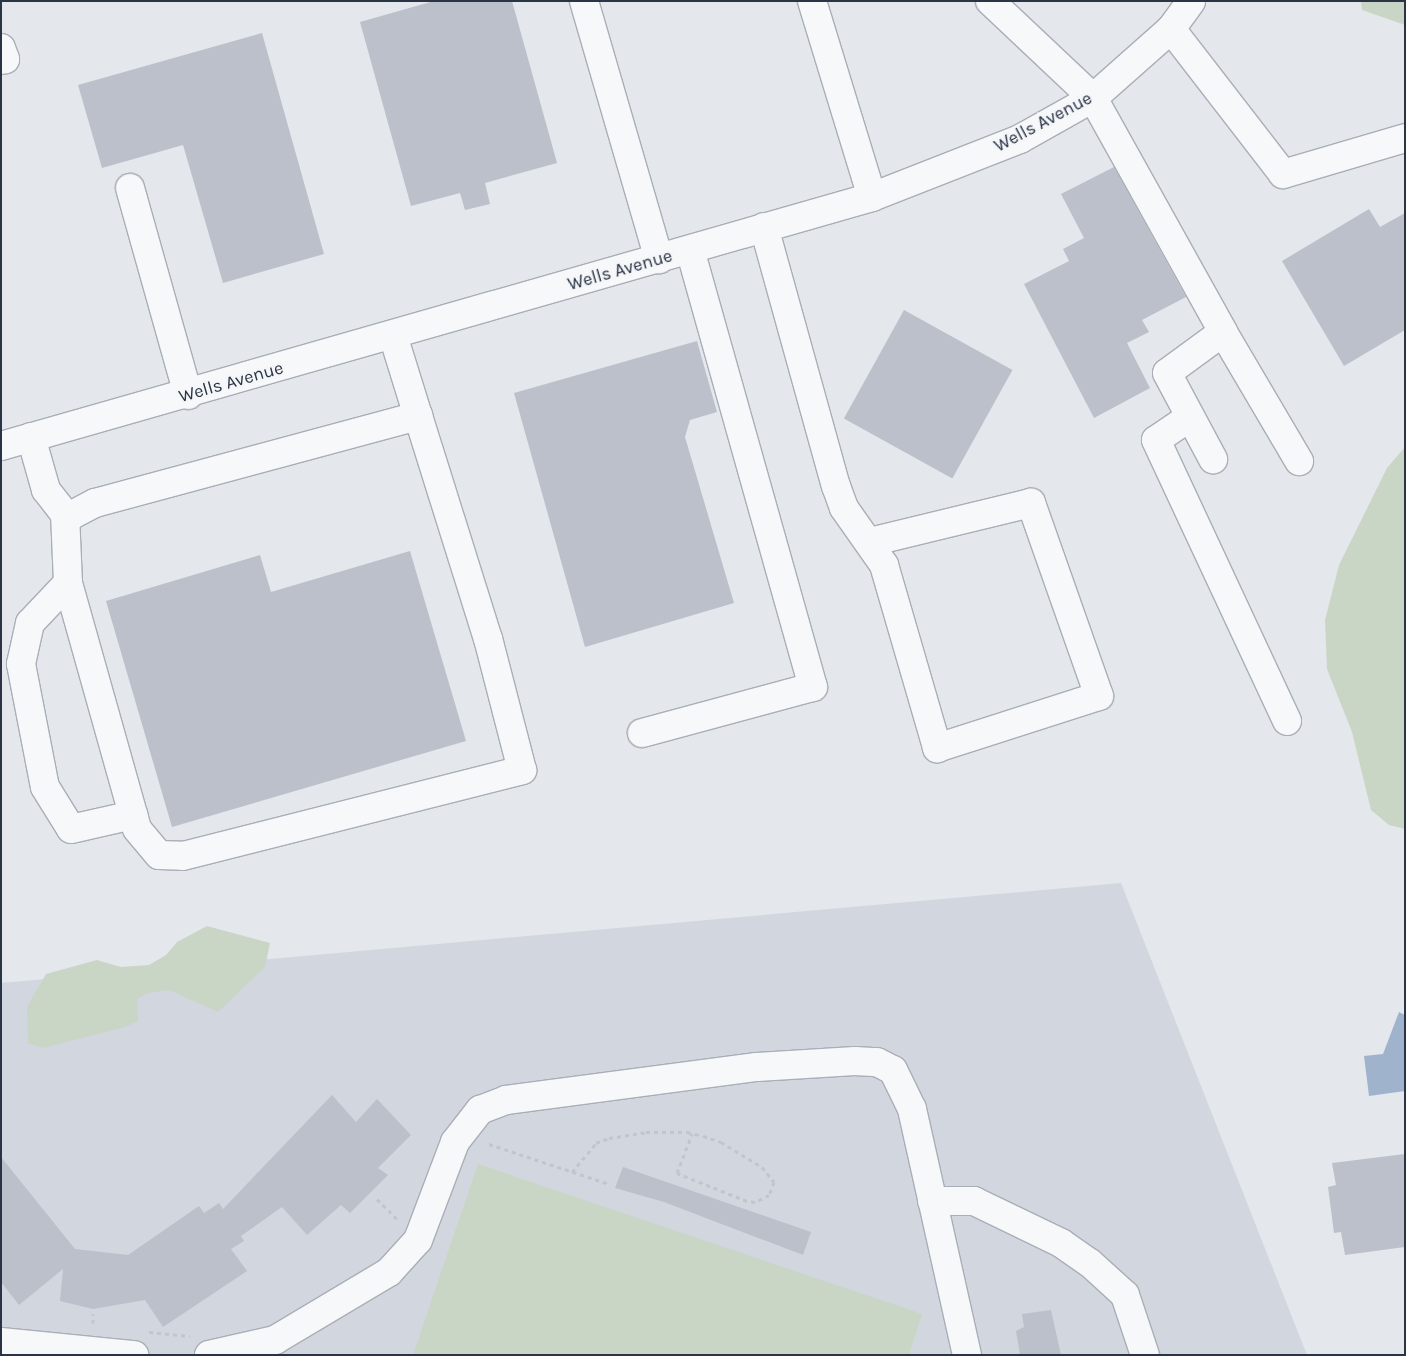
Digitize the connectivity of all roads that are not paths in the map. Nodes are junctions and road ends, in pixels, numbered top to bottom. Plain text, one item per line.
1 (584, 1) edge
2 (812, 1) edge
3 (1191, 1) edge
4 (994, 3) edge
5 (1171, 29) junction
6 (1, 48) edge
7 (1, 60) edge
8 (1093, 98) junction
9 (1405, 138) edge
10 (130, 188) dead end
11 (872, 197) junction
12 (764, 227) junction
13 (690, 250) junction
14 (659, 259) junction
15 (1223, 332) junction
16 (393, 335) junction
17 (188, 394) junction
18 (418, 416) junction
19 (1190, 417) junction
20 (31, 437) junction
21 (1, 446) edge
22 (1213, 459) dead end
23 (1299, 462) dead end
24 (64, 514) junction
25 (870, 542) junction
26 (68, 583) junction
27 (1287, 721) dead end
28 (642, 733) dead end
29 (133, 815) junction
30 (932, 1201) junction
31 (1, 1342) edge
32 (139, 1343) edge
33 (204, 1345) edge
34 (967, 1355) edge
35 (1145, 1355) edge

1 - 14 street
2 - 11 street
3 - 5 street, Wells Avenue
4 - 8 street
5 - 8 street, Wells Avenue
5 - 9 street
6 - 7 street
8 - 11 street, Wells Avenue
8 - 15 street
10 - 17 street
11 - 12 street, Wells Avenue
12 - 13 street, Wells Avenue
12 - 25 street
13 - 14 street, Wells Avenue
13 - 28 street
14 - 16 street, Wells Avenue
15 - 19 street
15 - 23 street
16 - 17 street, Wells Avenue
16 - 18 street
17 - 20 street, Wells Avenue
18 - 24 street
18 - 29 street
19 - 22 street
19 - 27 street
20 - 21 street, Wells Avenue
20 - 24 street
24 - 26 street
25 - 25 street
26 - 29 street
26 - 29 street
30 - 33 street
30 - 34 street
30 - 35 street
31 - 32 street

